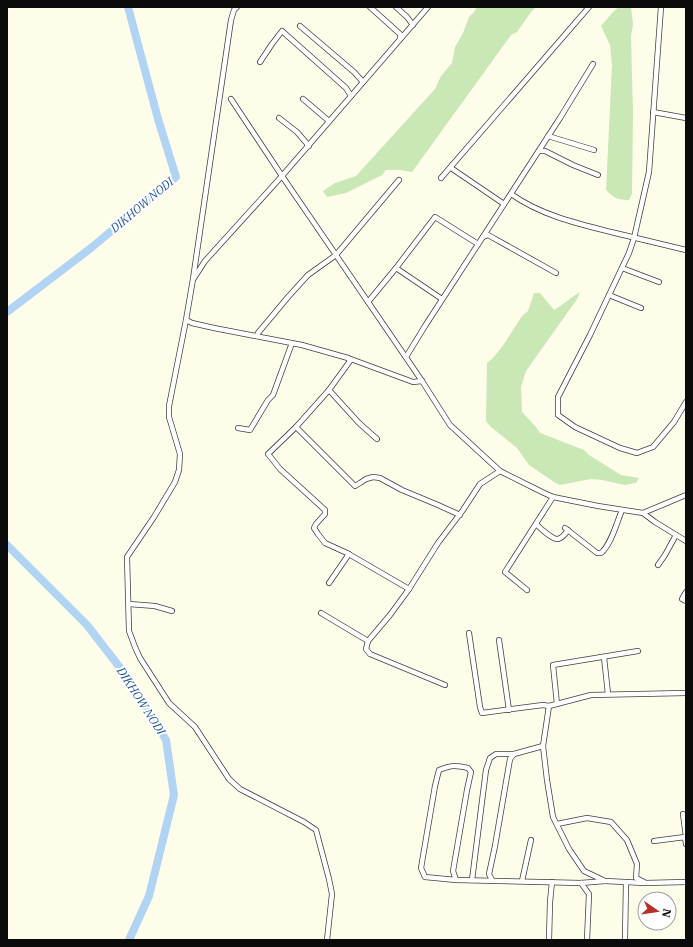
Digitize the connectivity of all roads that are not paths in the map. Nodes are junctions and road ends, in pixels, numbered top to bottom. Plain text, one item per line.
1 (237, 7) edge
2 (370, 7) edge
3 (396, 7) edge
4 (428, 7) edge
5 (589, 7) edge
6 (661, 7) edge
7 (412, 25) junction
8 (300, 26) dead end
9 (400, 39) junction
10 (260, 62) dead end
11 (593, 64) dead end
12 (363, 82) junction
13 (351, 96) junction
14 (231, 99) dead end
15 (303, 99) dead end
16 (653, 112) junction
17 (279, 118) dead end
18 (686, 118) edge
19 (330, 121) junction
20 (548, 136) junction
21 (308, 146) junction
22 (594, 150) dead end
23 (539, 151) junction
24 (452, 165) junction
25 (598, 175) dead end
26 (282, 176) junction
27 (440, 178) dead end
28 (400, 180) dead end
29 (510, 194) junction
30 (504, 204) junction
31 (483, 237) junction
32 (634, 238) junction
33 (478, 244) junction
34 (686, 250) edge
35 (336, 255) junction
36 (396, 268) junction
37 (622, 268) junction
38 (556, 273) dead end
39 (193, 279) junction
40 (659, 282) dead end
41 (609, 295) junction
42 (442, 299) junction
43 (368, 302) junction
44 (641, 308) dead end
45 (186, 320) junction
46 (257, 336) junction
47 (292, 343) junction
48 (406, 357) junction
49 (348, 358) junction
50 (422, 381) junction
51 (329, 390) junction
52 (686, 402) edge
53 (296, 427) junction
54 (238, 428) dead end
55 (377, 438) dead end
56 (500, 471) junction
57 (686, 495) edge
58 (553, 497) junction
59 (622, 510) junction
60 (643, 513) junction
61 (460, 515) junction
62 (536, 524) junction
63 (676, 535) junction
64 (686, 541) edge
65 (349, 554) junction
66 (658, 565) dead end
67 (329, 583) dead end
68 (409, 589) junction
69 (527, 590) dead end
70 (686, 592) edge
71 (686, 601) edge
72 (129, 604) junction
73 (172, 612) dead end
74 (321, 612) dead end
75 (469, 634) dead end
76 (499, 640) dead end
77 (368, 641) junction
78 (638, 651) dead end
79 (604, 657) junction
80 (445, 686) dead end
81 (686, 693) edge
82 (608, 694) junction
83 (557, 704) junction
84 (549, 706) junction
85 (509, 710) junction
86 (543, 746) junction
87 (514, 754) junction
88 (683, 814) dead end
89 (557, 824) junction
90 (686, 837) edge
91 (531, 840) dead end
92 (654, 842) dead end
93 (686, 844) edge
94 (456, 880) junction
95 (472, 880) junction
96 (492, 880) junction
97 (522, 881) junction
98 (605, 881) junction
99 (552, 882) junction
100 (581, 882) junction
101 (626, 882) junction
102 (686, 882) edge
103 (645, 883) junction
104 (327, 940) edge
105 (549, 940) edge
106 (587, 940) edge
107 (625, 940) edge

1 - 39 street
2 - 9 street
3 - 7 street
4 - 7 street
5 - 24 street
6 - 16 street
7 - 9 street
8 - 12 street
9 - 12 street
10 - 13 street
11 - 20 street
12 - 13 street
13 - 19 street
14 - 26 street
15 - 19 street
16 - 18 street
16 - 32 street
17 - 21 street
19 - 21 street
20 - 22 street
20 - 23 street
21 - 26 street
23 - 25 street
23 - 29 street
24 - 27 street
24 - 30 street
26 - 35 street
26 - 39 street
28 - 35 street
29 - 30 street
29 - 32 street
30 - 31 street
31 - 33 street
31 - 38 street
32 - 34 street
32 - 37 street
33 - 36 street
33 - 42 street
35 - 43 street
35 - 46 street
36 - 42 street
36 - 43 street
37 - 40 street
37 - 41 street
39 - 45 street
41 - 44 street
41 - 52 street
42 - 48 street
43 - 48 street
45 - 46 street
45 - 72 street
46 - 47 street
47 - 49 street
47 - 54 street
48 - 50 street
49 - 50 street
49 - 51 street
50 - 56 street
51 - 53 street
51 - 55 street
53 - 61 street
53 - 65 street
56 - 58 street
56 - 61 street
57 - 60 street
58 - 59 street
58 - 62 street
59 - 60 street
59 - 62 street
60 - 63 street
61 - 68 street
62 - 69 street
63 - 64 street
63 - 66 street
65 - 67 street
65 - 68 street
68 - 77 street
70 - 71 street
72 - 73 street
72 - 104 street
74 - 77 street
75 - 85 street
76 - 85 street
77 - 80 street
78 - 79 street
79 - 82 street
79 - 83 street
81 - 82 street
82 - 83 street
83 - 84 street
84 - 85 street
84 - 86 street
86 - 87 street
86 - 89 street
87 - 95 street
87 - 96 street
88 - 90 street
89 - 98 street
89 - 103 street
90 - 92 street
90 - 93 street
91 - 97 street
94 - 94 street
94 - 95 street
95 - 96 street
96 - 97 street
97 - 99 street
98 - 100 street
98 - 101 street
99 - 100 street
99 - 105 street
100 - 106 street
101 - 103 street
101 - 107 street
102 - 103 street

